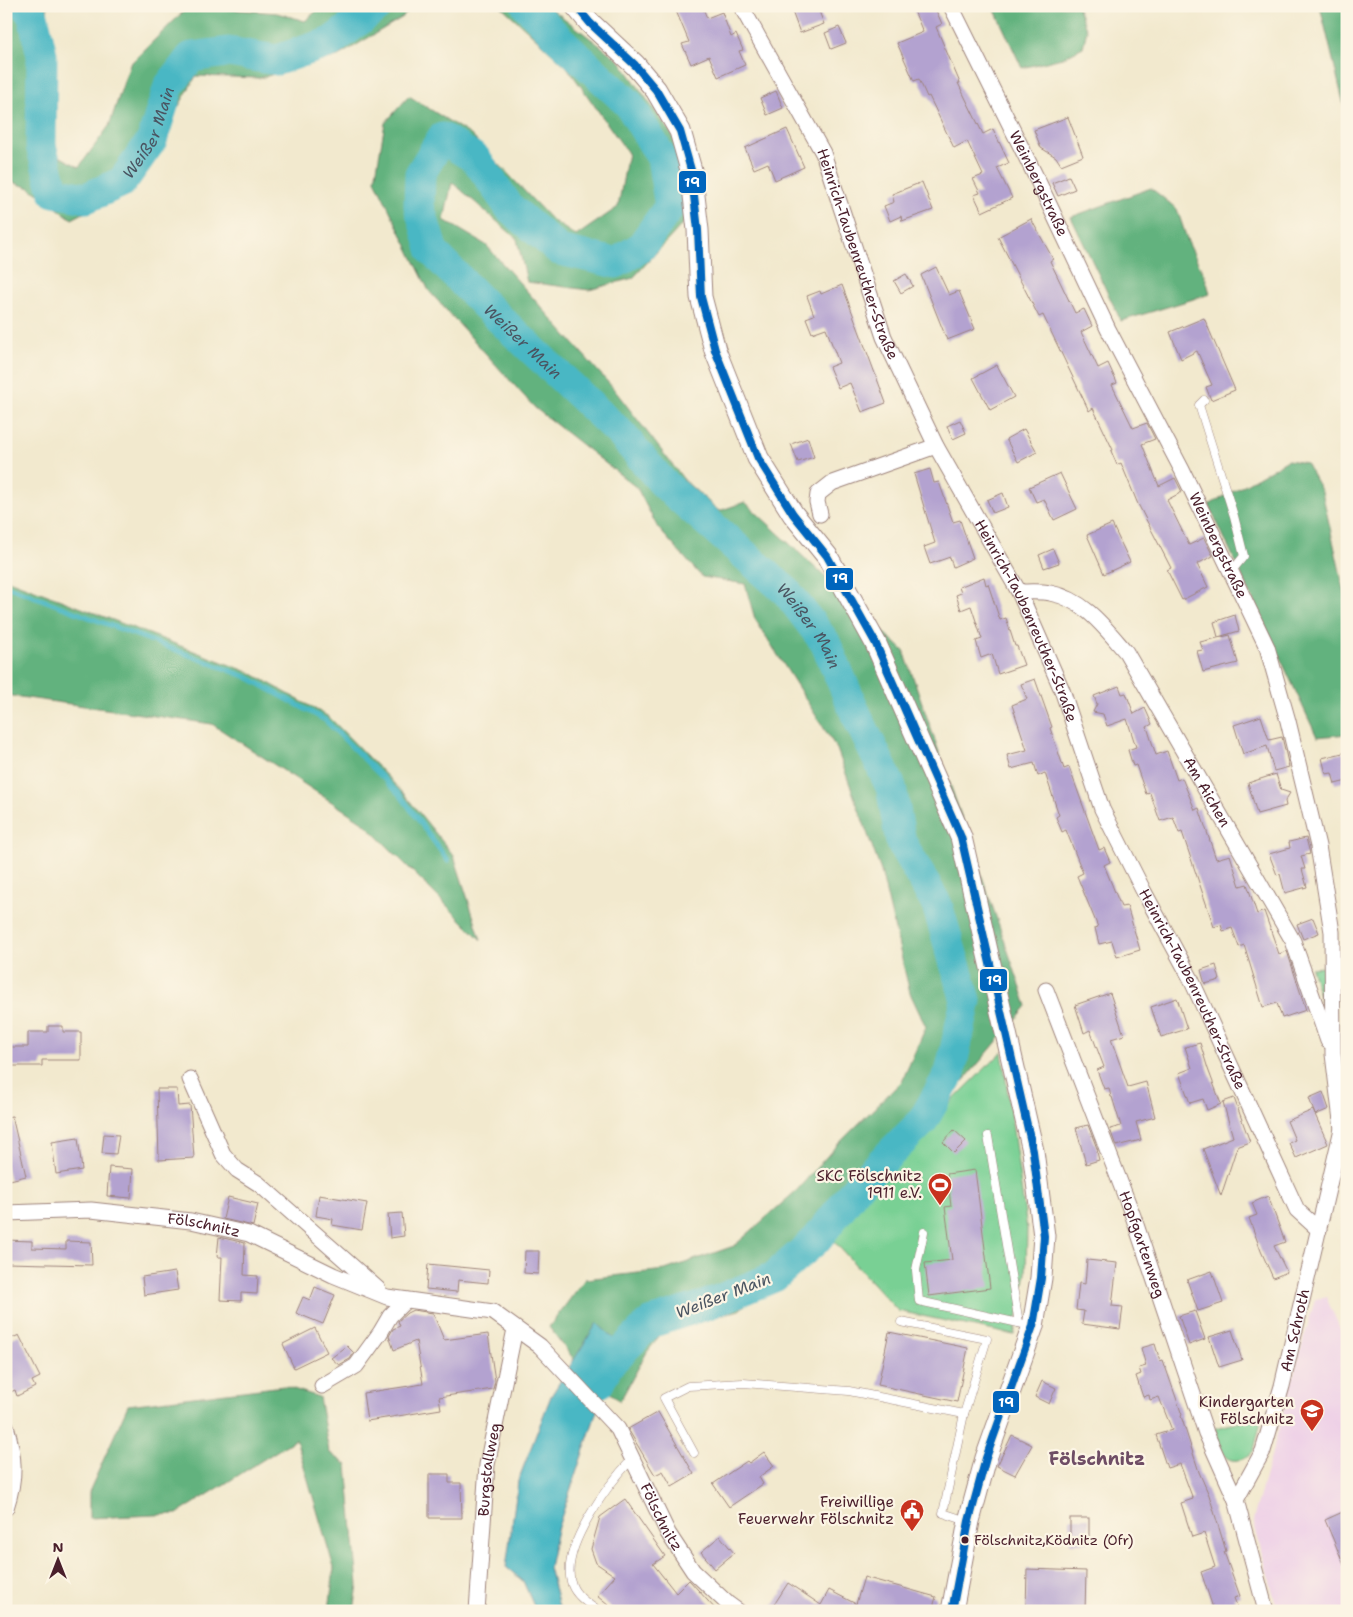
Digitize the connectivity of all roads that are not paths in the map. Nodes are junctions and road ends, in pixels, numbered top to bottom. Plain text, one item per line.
1 (576, 6) edge
2 (741, 6) edge
3 (951, 6) edge
4 (1204, 400) dead end
5 (936, 446) junction
6 (820, 514) dead end
7 (1232, 572) junction
8 (1019, 592) junction
9 (1046, 990) dead end
10 (1333, 1054) junction
11 (190, 1079) dead end
12 (988, 1136) dead end
13 (1344, 1136) edge
14 (6, 1213) edge
15 (1319, 1230) junction
16 (924, 1232) dead end
17 (387, 1297) junction
18 (406, 1300) junction
19 (901, 1322) dead end
20 (1026, 1324) junction
21 (515, 1329) junction
22 (322, 1386) dead end
23 (964, 1414) junction
24 (6, 1426) edge
25 (694, 1453) dead end
26 (633, 1458) junction
27 (1236, 1500) junction
28 (6, 1508) edge
29 (969, 1521) junction
30 (478, 1611) edge
31 (599, 1611) edge
32 (738, 1611) edge
33 (952, 1611) edge
34 (1266, 1611) edge

1 - 20 main road
2 - 5 street, Heinrich-Taubenreuther-Straße
3 - 7 street, Weinbergstraße
4 - 7 lane
5 - 6 street
5 - 8 street, Heinrich-Taubenreuther-Straße
7 - 10 street, Weinbergstraße
8 - 10 street, Am Aichen
8 - 15 street, Heinrich-Taubenreuther-Straße
9 - 27 street, Hopfgartenweg
10 - 13 street, Weinbergstraße
11 - 17 street
12 - 20 lane
13 - 15 street, Am Schroth
14 - 17 street, Fölschnitz
15 - 27 street, Am Schroth
16 - 20 lane
17 - 18 street, Fölschnitz
18 - 21 street, Fölschnitz
18 - 22 street
19 - 23 lane
20 - 29 main road
21 - 26 street, Fölschnitz
21 - 30 street, Burgstallweg
23 - 25 lane
23 - 29 lane
24 - 28 street
26 - 31 lane
26 - 32 street, Fölschnitz
27 - 34 street
29 - 33 main road

